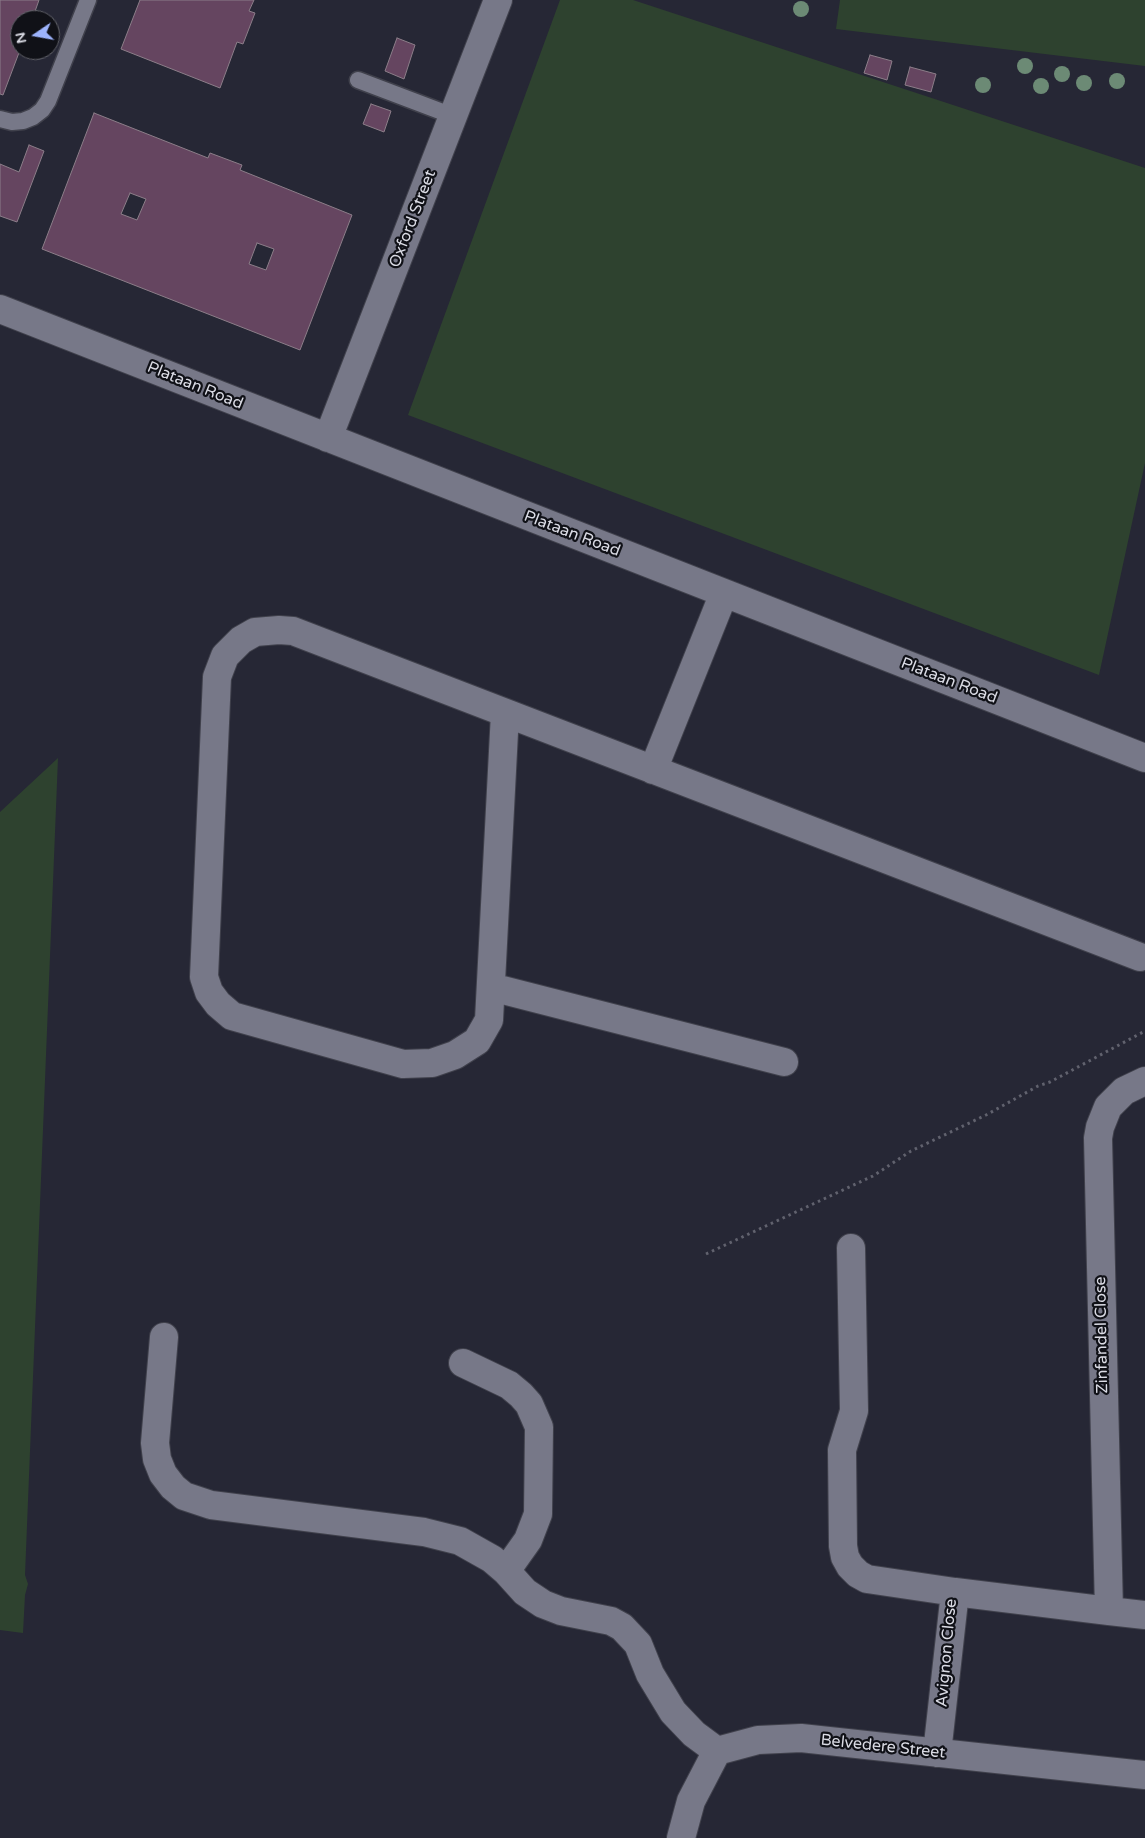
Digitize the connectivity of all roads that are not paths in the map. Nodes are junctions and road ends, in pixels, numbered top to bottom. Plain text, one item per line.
1 (88, 0) edge
2 (498, 0) edge
3 (358, 80) dead end
4 (453, 116) junction
5 (0, 120) edge
6 (0, 309) edge
7 (328, 438) junction
8 (724, 593) junction
9 (505, 713) junction
10 (1145, 758) edge
11 (653, 770) junction
12 (1140, 957) dead end
13 (491, 988) junction
14 (784, 1062) dead end
15 (1145, 1081) edge
16 (851, 1248) dead end
17 (164, 1337) dead end
18 (463, 1363) dead end
19 (506, 1571) junction
20 (955, 1592) junction
21 (1109, 1610) junction
22 (1145, 1615) edge
23 (717, 1751) junction
24 (937, 1753) junction
25 (1145, 1775) edge
26 (681, 1838) edge

1 - 5 lane
2 - 4 street, Oxford Street
3 - 4 lane
4 - 7 street, Oxford Street
6 - 7 street, Plataan Road
7 - 8 street, Plataan Road
8 - 10 street, Plataan Road
8 - 11 street
9 - 11 street
9 - 13 street
9 - 13 street
11 - 12 street
13 - 14 street
15 - 21 street, Zinfandel Close
16 - 20 street, Avignon Close
17 - 19 street
18 - 19 street
19 - 23 street
20 - 21 street
20 - 24 street, Avignon Close
21 - 22 street
23 - 24 street, Belvedere Street
23 - 26 street
24 - 25 street, Belvedere Street

